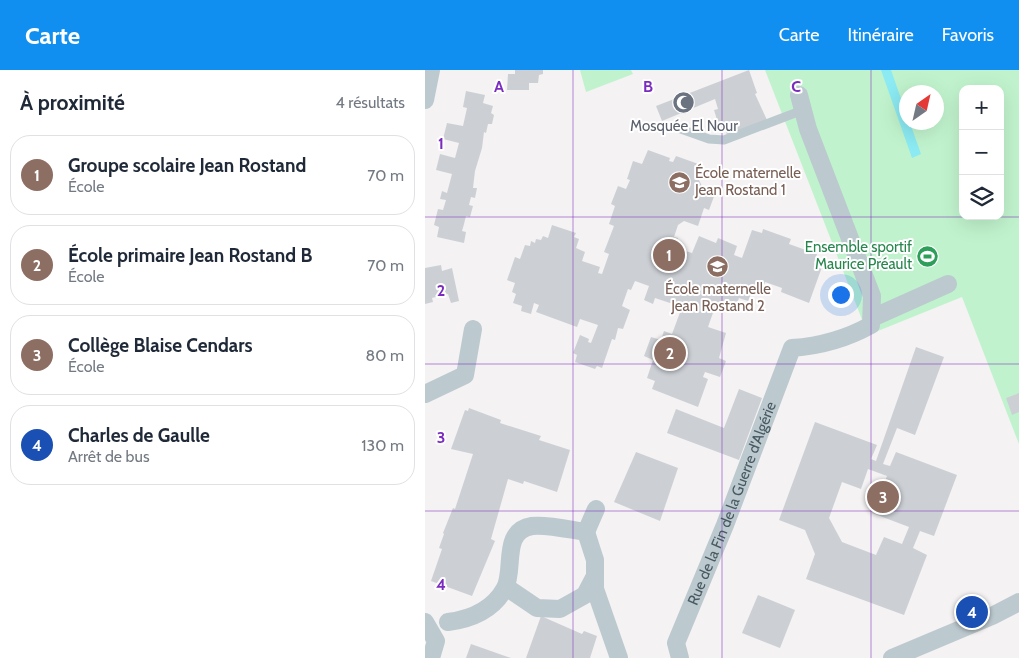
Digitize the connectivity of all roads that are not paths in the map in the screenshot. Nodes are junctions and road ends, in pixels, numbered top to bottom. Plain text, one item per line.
1 (431, 70) edge
2 (425, 100) edge
3 (801, 103) joint
4 (678, 128) dead end
5 (948, 284) dead end
6 (872, 318) junction
7 (473, 329) dead end
8 (425, 394) edge
9 (595, 510) dead end
10 (586, 532) junction
11 (595, 576) junction
12 (506, 587) junction
13 (1019, 602) edge
14 (1019, 608) edge
15 (992, 616) junction
16 (425, 622) edge
17 (448, 622) dead end
18 (431, 658) edge
19 (619, 658) edge
20 (680, 658) edge
21 (892, 658) edge

1 - 2 street
3 - 4 lane
3 - 6 street
5 - 6 street
6 - 20 street, Rue de la Fin de la Guerre d'Algérie
7 - 8 street
9 - 10 street
10 - 11 street
10 - 12 street
11 - 12 street
11 - 19 street
12 - 17 street
13 - 15 street
14 - 15 street
15 - 21 street
16 - 18 street

